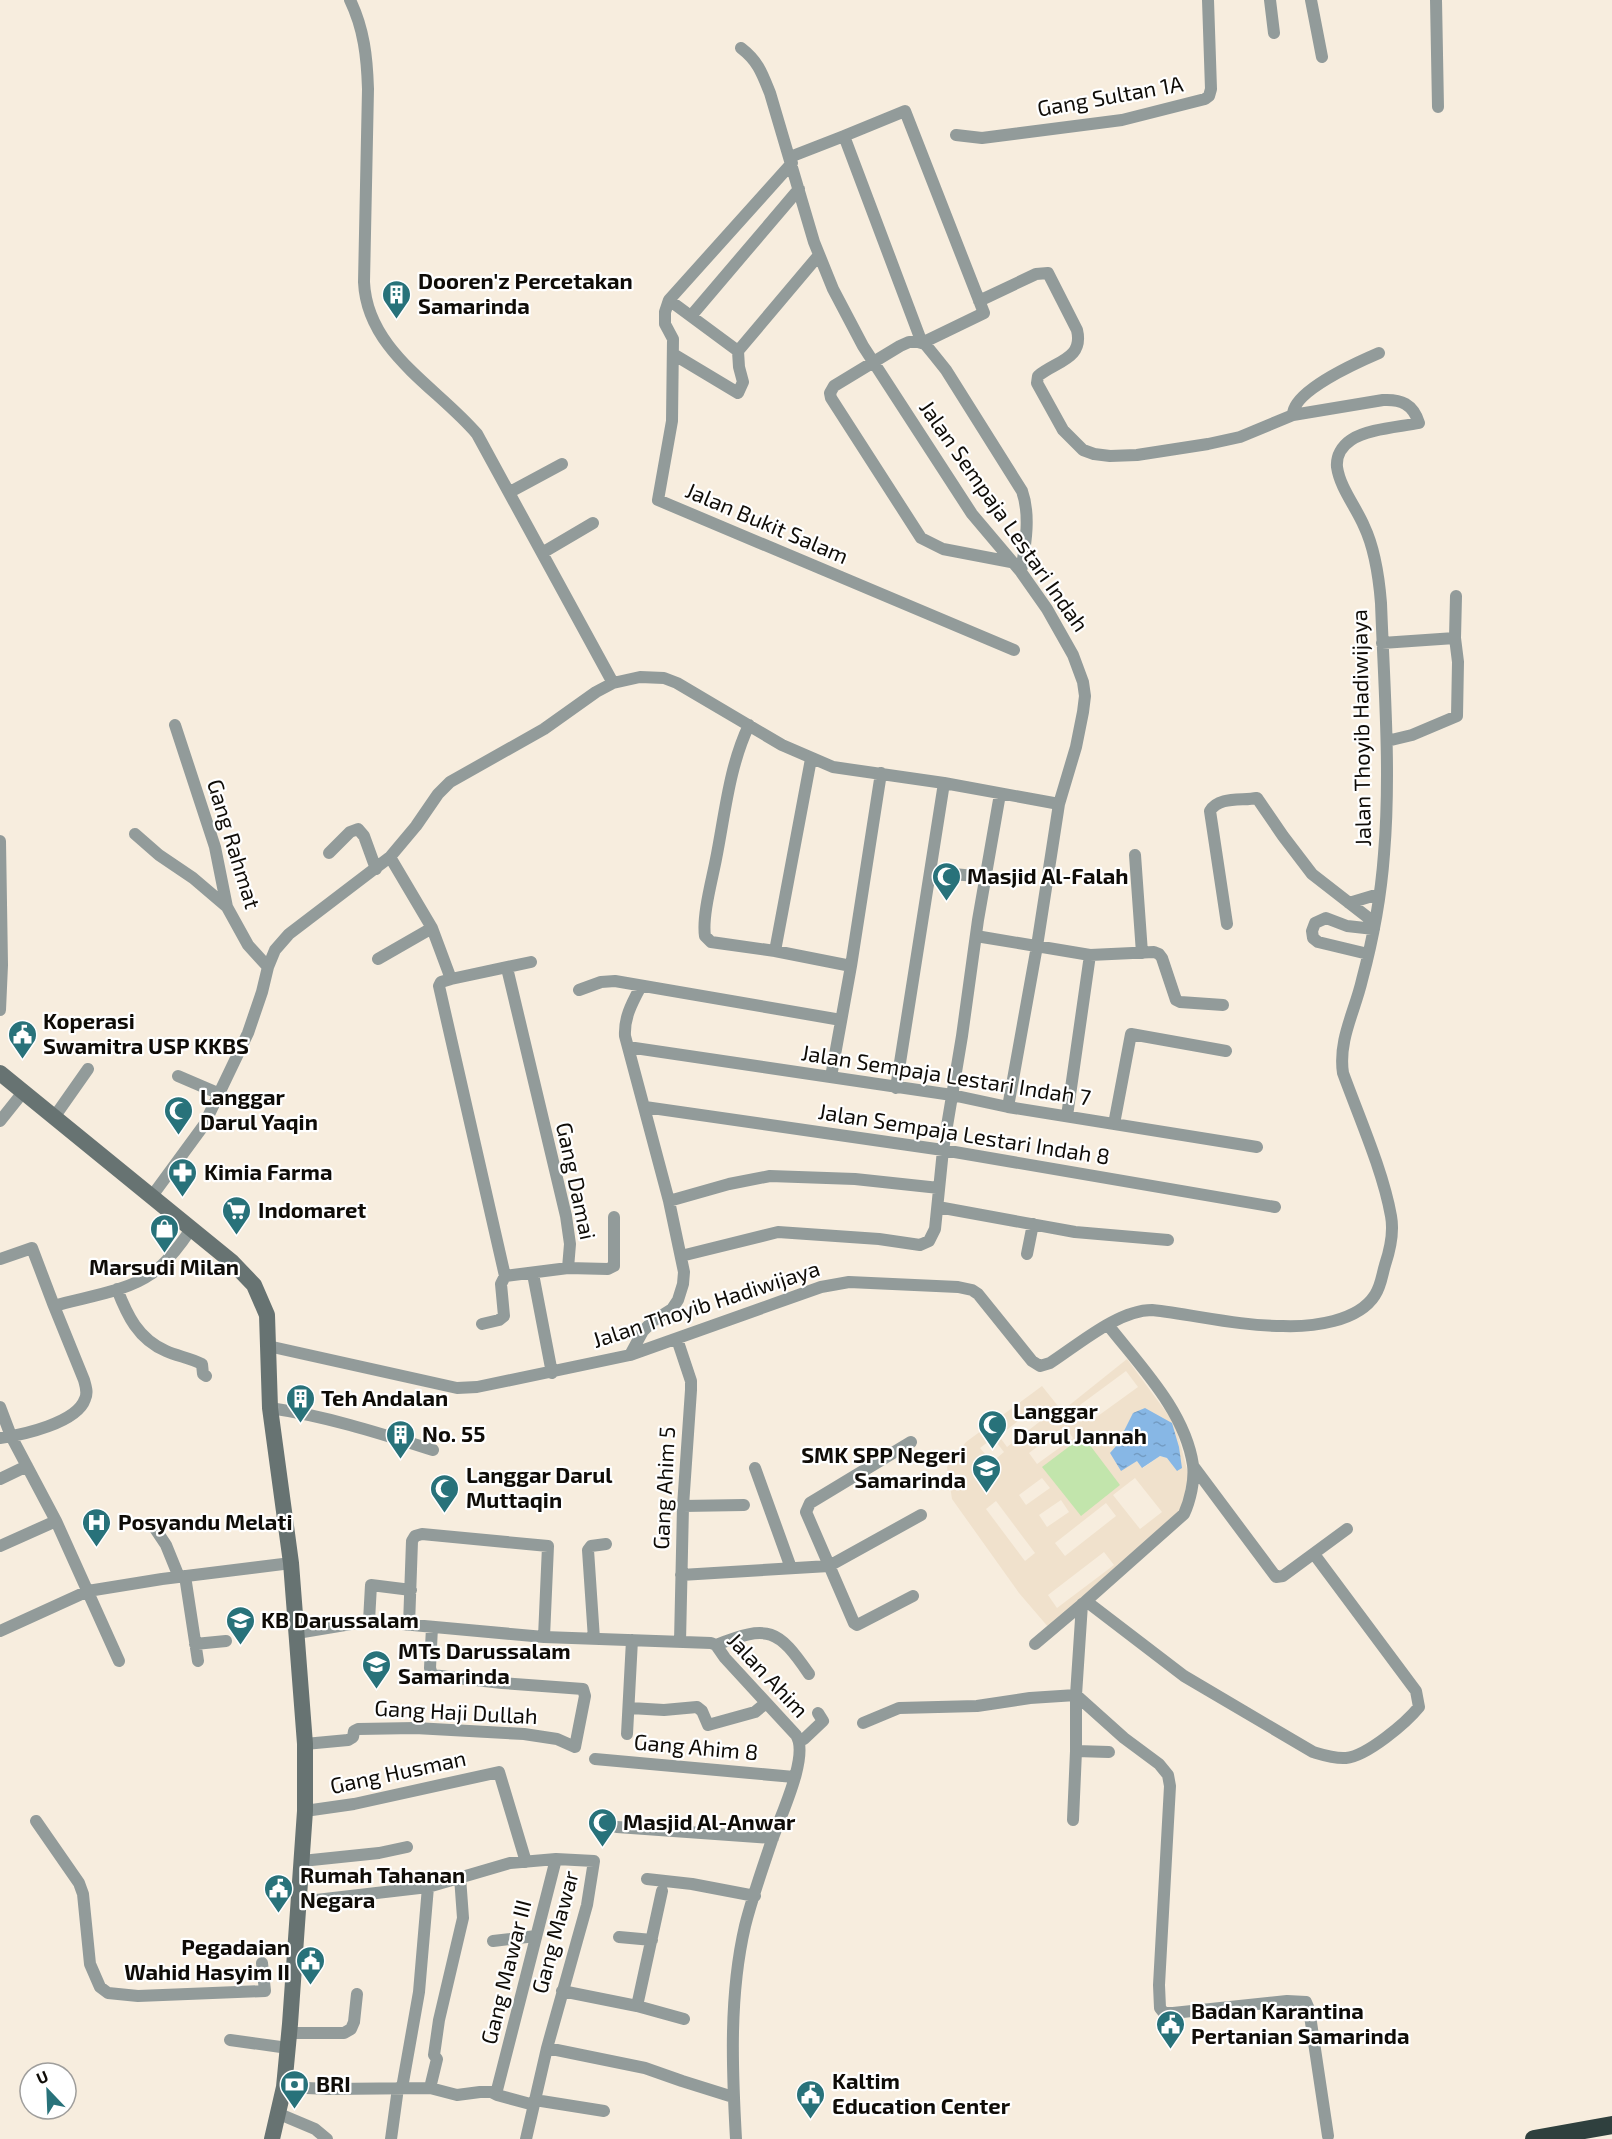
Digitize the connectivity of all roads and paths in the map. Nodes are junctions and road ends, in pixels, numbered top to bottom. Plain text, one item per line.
1 (350, 0) edge
2 (1208, 0) edge
3 (1270, 0) edge
4 (1311, 0) edge
5 (1436, 0) edge
6 (1274, 33) dead end
7 (741, 48) dead end
8 (1322, 57) dead end
9 (1438, 107) dead end
10 (956, 135) dead end
11 (844, 136) junction
12 (791, 160) junction
13 (799, 189) junction
14 (819, 255) junction
15 (669, 300) junction
16 (979, 301) junction
17 (691, 316) junction
18 (922, 343) junction
19 (738, 351) junction
20 (1379, 353) dead end
21 (673, 354) junction
22 (874, 362) junction
23 (1293, 415) junction
24 (562, 464) dead end
25 (510, 492) junction
26 (593, 523) dead end
27 (542, 553) junction
28 (1011, 562) junction
29 (1021, 573) junction
30 (1456, 596) dead end
31 (1455, 638) junction
32 (1382, 643) junction
33 (1014, 650) dead end
34 (613, 683) junction
35 (175, 725) dead end
36 (749, 725) junction
37 (1387, 741) junction
38 (811, 759) junction
39 (880, 773) junction
40 (944, 783) junction
41 (1000, 794) junction
42 (1059, 804) junction
43 (135, 834) dead end
44 (0, 841) edge
45 (329, 853) dead end
46 (1135, 855) dead end
47 (390, 857) junction
48 (376, 868) junction
49 (930, 872) junction
50 (987, 877) junction
51 (1378, 894) junction
52 (1349, 903) junction
53 (227, 906) junction
54 (1227, 924) dead end
55 (1375, 926) junction
56 (432, 928) junction
57 (976, 936) junction
58 (1037, 946) junction
59 (775, 951) junction
60 (1142, 952) junction
61 (1368, 954) junction
62 (1090, 955) junction
63 (378, 959) dead end
64 (531, 962) dead end
65 (851, 966) junction
66 (268, 967) junction
67 (507, 968) junction
68 (451, 979) junction
69 (641, 986) junction
70 (579, 990) dead end
71 (1223, 1005) dead end
72 (0, 1010) edge
73 (841, 1020) junction
74 (628, 1047) junction
75 (1226, 1051) dead end
76 (88, 1069) dead end
77 (0, 1073) edge
78 (177, 1076) dead end
79 (831, 1077) junction
80 (896, 1088) junction
81 (24, 1091) junction
82 (220, 1094) junction
83 (951, 1095) junction
84 (645, 1107) junction
85 (1008, 1107) junction
86 (55, 1116) junction
87 (1067, 1116) junction
88 (0, 1121) edge
89 (1114, 1124) junction
90 (1257, 1147) dead end
91 (943, 1150) junction
92 (939, 1188) junction
93 (152, 1196) junction
94 (669, 1202) junction
95 (938, 1207) junction
96 (1275, 1207) dead end
97 (614, 1217) dead end
98 (1033, 1224) junction
99 (191, 1229) junction
100 (1168, 1240) dead end
101 (1027, 1254) dead end
102 (681, 1256) junction
103 (0, 1259) edge
104 (568, 1268) junction
105 (533, 1274) junction
106 (506, 1276) junction
107 (117, 1288) junction
108 (54, 1306) junction
109 (482, 1324) dead end
110 (1108, 1325) junction
111 (677, 1339) junction
112 (268, 1346) junction
113 (630, 1355) junction
114 (552, 1373) junction
115 (206, 1376) dead end
116 (0, 1407) edge
117 (270, 1408) junction
118 (5, 1437) edge
119 (911, 1442) dead end
120 (433, 1450) dead end
121 (27, 1466) junction
122 (1194, 1467) junction
123 (755, 1468) dead end
124 (0, 1479) edge
125 (744, 1505) dead end
126 (683, 1506) junction
127 (921, 1515) dead end
128 (56, 1521) junction
129 (154, 1527) dead end
130 (1347, 1529) dead end
131 (606, 1544) dead end
132 (0, 1546) edge
133 (1314, 1554) junction
134 (291, 1563) junction
135 (829, 1566) junction
136 (791, 1568) junction
137 (681, 1575) junction
138 (182, 1576) junction
139 (411, 1590) junction
140 (88, 1591) junction
141 (913, 1596) dead end
142 (1084, 1603) junction
143 (369, 1621) junction
144 (410, 1625) junction
145 (432, 1627) junction
146 (0, 1632) edge
147 (297, 1633) junction
148 (544, 1637) junction
149 (594, 1639) junction
150 (632, 1640) junction
151 (226, 1641) dead end
152 (680, 1642) junction
153 (195, 1644) junction
154 (1035, 1644) dead end
155 (716, 1645) junction
156 (119, 1661) dead end
157 (198, 1661) dead end
158 (809, 1674) dead end
159 (1076, 1695) junction
160 (766, 1703) junction
161 (630, 1708) junction
162 (818, 1713) dead end
163 (863, 1723) dead end
164 (627, 1734) dead end
165 (800, 1741) junction
166 (305, 1744) junction
167 (1076, 1751) junction
168 (1109, 1752) dead end
169 (595, 1759) dead end
170 (794, 1777) junction
171 (305, 1812) junction
172 (1073, 1820) dead end
173 (36, 1821) dead end
174 (617, 1827) dead end
175 (773, 1838) junction
176 (407, 1847) dead end
177 (556, 1859) junction
178 (302, 1861) junction
179 (526, 1862) junction
180 (460, 1877) junction
181 (647, 1879) dead end
182 (428, 1887) junction
183 (662, 1891) dead end
184 (754, 1896) junction
185 (299, 1902) junction
186 (536, 1936) junction
187 (619, 1937) dead end
188 (652, 1940) junction
189 (493, 1941) dead end
190 (262, 1963) dead end
191 (562, 1992) junction
192 (357, 1994) dead end
193 (637, 2006) junction
194 (684, 2019) dead end
195 (230, 2040) dead end
196 (288, 2041) junction
197 (547, 2048) junction
198 (284, 2087) junction
199 (400, 2088) junction
200 (430, 2088) junction
201 (492, 2092) junction
202 (733, 2097) junction
203 (534, 2103) junction
204 (604, 2110) dead end
205 (277, 2113) junction
206 (1612, 2125) edge
207 (1328, 2136) dead end
208 (272, 2139) edge
209 (327, 2139) edge
210 (391, 2139) edge
211 (526, 2139) edge
212 (736, 2139) edge
213 (1534, 2139) edge

1 - 25 street
2 - 10 street, Gang Sultan 1A
3 - 6 street
4 - 8 street
5 - 9 street
7 - 12 street, Jalan Sempaja Lestari Indah
11 - 12 street
11 - 16 street
11 - 18 street
12 - 13 street, Jalan Sempaja Lestari Indah
12 - 15 street
13 - 14 street, Jalan Sempaja Lestari Indah
13 - 17 street
14 - 19 street
14 - 22 street, Jalan Sempaja Lestari Indah
15 - 17 street
15 - 21 street, Jalan Bukit Salam
16 - 18 street
16 - 23 street
17 - 19 street
18 - 22 street
18 - 29 street
19 - 21 street
20 - 23 street
21 - 33 street, Jalan Bukit Salam
22 - 28 street, Jalan Sempaja Lestari Indah
22 - 28 street
23 - 32 street, Jalan Thoyib Hadiwijaya
24 - 25 street
25 - 27 street
26 - 27 street
27 - 34 street
28 - 29 street, Jalan Sempaja Lestari Indah
29 - 42 street, Jalan Sempaja Lestari Indah
30 - 31 street
31 - 32 street
31 - 37 street
32 - 37 street, Jalan Thoyib Hadiwijaya
34 - 36 street
34 - 47 street
35 - 53 street, Gang Rahmat
36 - 38 street
36 - 59 street
37 - 51 street, Jalan Thoyib Hadiwijaya
38 - 39 street
38 - 59 street
39 - 40 street
39 - 65 street
40 - 41 street
40 - 49 street
41 - 42 street
41 - 50 street
42 - 58 street, Jalan Sempaja Lestari Indah
43 - 53 street
44 - 72 street
45 - 48 street
46 - 60 street
47 - 48 street
47 - 56 street
48 - 66 street
49 - 50 street
49 - 80 street
50 - 57 street
51 - 52 street
51 - 55 street, Jalan Thoyib Hadiwijaya
52 - 54 street
52 - 55 street
53 - 66 street, Gang Rahmat
55 - 61 street, Jalan Thoyib Hadiwijaya
55 - 61 street
56 - 63 street
56 - 68 street
57 - 58 street
57 - 83 street
58 - 62 street
58 - 85 street, Jalan Sempaja Lestari Indah
59 - 65 street
60 - 62 street
60 - 71 street
61 - 110 street, Jalan Thoyib Hadiwijaya
62 - 87 street
64 - 67 street
65 - 73 street
66 - 82 street
67 - 68 street
67 - 104 street, Gang Damai
68 - 106 street
69 - 70 street
69 - 73 street
69 - 74 street
73 - 79 street
74 - 79 street, Jalan Sempaja Lestari Indah 7
74 - 84 street
75 - 89 street
76 - 86 street
77 - 81 street
78 - 82 street
79 - 80 street, Jalan Sempaja Lestari Indah 7
80 - 83 street, Jalan Sempaja Lestari Indah 7
81 - 86 street
81 - 88 street
82 - 93 street
83 - 85 street, Jalan Sempaja Lestari Indah 7
83 - 91 street
84 - 91 street, Jalan Sempaja Lestari Indah 8
84 - 94 street
85 - 87 street, Jalan Sempaja Lestari Indah 7
86 - 93 street
87 - 89 street, Jalan Sempaja Lestari Indah 7
89 - 90 street, Jalan Sempaja Lestari Indah 7
91 - 92 street
91 - 96 street, Jalan Sempaja Lestari Indah 8
92 - 94 street
92 - 95 street
93 - 99 street
94 - 102 street
95 - 98 street
95 - 102 street
97 - 104 street
98 - 100 street
98 - 101 street
99 - 107 street
99 - 112 street
102 - 113 street
103 - 108 street
104 - 105 street, Gang Damai
105 - 106 street, Gang Damai
105 - 114 street
106 - 109 street
107 - 108 street
107 - 115 street
108 - 118 street
110 - 111 street, Jalan Thoyib Hadiwijaya
110 - 122 street
111 - 113 street, Jalan Thoyib Hadiwijaya
111 - 126 street, Gang Ahim 5
112 - 114 street, Jalan Thoyib Hadiwijaya
112 - 117 street
113 - 114 street, Jalan Thoyib Hadiwijaya
116 - 118 street
117 - 120 street
117 - 134 street
118 - 121 street
119 - 135 street
121 - 124 street
121 - 128 street
122 - 133 street
122 - 142 street
123 - 136 street
125 - 126 street
126 - 137 street, Gang Ahim 5
127 - 135 street
128 - 132 street
128 - 140 street
129 - 138 street
130 - 133 street
131 - 149 street
133 - 142 street
134 - 138 street
134 - 147 street
135 - 136 street
135 - 141 street
136 - 137 street
137 - 152 street, Gang Ahim 5
138 - 140 street
138 - 153 street
139 - 143 street
139 - 144 street
139 - 148 street
140 - 146 street
140 - 156 street
142 - 154 street
142 - 159 street
143 - 144 street, Jalan Ahim
143 - 147 street, Jalan Ahim
144 - 145 street, Jalan Ahim
145 - 148 street, Jalan Ahim
145 - 166 street, Gang Haji Dullah
147 - 166 street
148 - 149 street, Jalan Ahim
149 - 150 street, Jalan Ahim
150 - 152 street, Jalan Ahim
150 - 161 street
151 - 153 street
152 - 155 street, Jalan Ahim
153 - 157 street
155 - 158 street
155 - 160 street, Jalan Ahim
159 - 163 street
159 - 167 street
159 - 207 street
160 - 161 street
160 - 165 street, Jalan Ahim
161 - 164 street
162 - 165 street
165 - 170 street, Jalan Ahim
166 - 171 street
167 - 168 street
167 - 172 street
169 - 170 street, Gang Ahim 8
170 - 175 street, Jalan Ahim
171 - 178 street
171 - 179 street, Gang Husman
173 - 190 street
174 - 175 street
175 - 184 street, Jalan Ahim
176 - 178 street
177 - 179 street, Gang Mawar
177 - 186 street, Gang Mawar III
177 - 191 street, Gang Mawar
178 - 185 street
179 - 180 street, Gang Mawar
180 - 182 street, Gang Mawar
180 - 200 street
181 - 184 street
182 - 185 street, Gang Mawar
182 - 199 street
183 - 188 street
184 - 202 street, Jalan Ahim
185 - 196 street
186 - 189 street
186 - 201 street, Gang Mawar III
187 - 188 street
188 - 193 street
191 - 193 street
191 - 197 street, Gang Mawar
192 - 196 street
193 - 194 street
195 - 196 street
196 - 198 street
197 - 202 street
197 - 203 street, Gang Mawar
198 - 199 street
198 - 205 street
199 - 200 street
199 - 210 street
200 - 201 street
201 - 203 street
202 - 212 street, Jalan Ahim
203 - 204 street
203 - 211 street, Gang Mawar
205 - 208 street
205 - 209 street
206 - 213 highway

